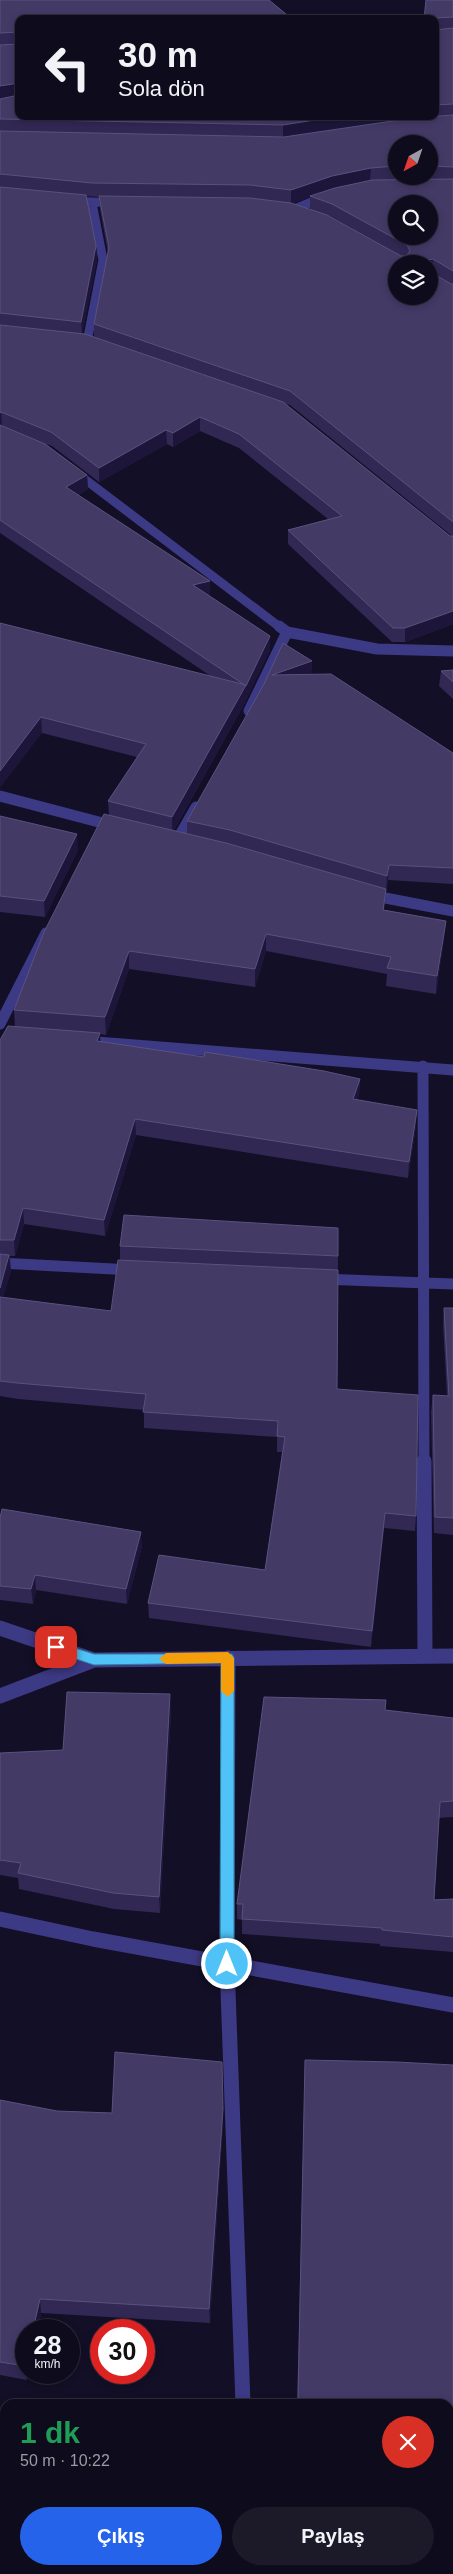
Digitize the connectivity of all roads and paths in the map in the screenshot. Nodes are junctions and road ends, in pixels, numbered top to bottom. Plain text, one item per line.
1 (329, 195) edge
2 (64, 200) edge
3 (92, 203) junction
4 (121, 203) edge
5 (301, 213) edge
6 (87, 342) edge
7 (65, 464) edge
8 (287, 632) junction
9 (453, 650) edge
10 (243, 722) edge
11 (0, 796) edge
12 (200, 799) edge
13 (129, 830) edge
14 (176, 842) edge
15 (357, 891) edge
16 (453, 911) edge
17 (52, 919) edge
18 (0, 1024) edge
19 (69, 1039) edge
20 (423, 1066) junction
21 (453, 1070) edge
22 (0, 1264) edge
23 (149, 1271) edge
24 (308, 1278) edge
25 (422, 1283) junction
26 (453, 1284) edge
27 (0, 1628) edge
28 (425, 1655) junction
29 (453, 1656) edge
30 (228, 1658) junction
31 (94, 1660) junction
32 (0, 1696) edge
33 (0, 1919) edge
34 (227, 1964) junction
35 (453, 2005) edge
36 (243, 2399) edge

1 - 5 street
2 - 3 street
3 - 4 street
3 - 6 street
7 - 8 street
8 - 9 street
8 - 10 street
11 - 13 street
12 - 14 street
15 - 16 street
17 - 18 street
19 - 20 street
20 - 21 street
20 - 25 street
22 - 23 street
24 - 25 street
25 - 26 street
25 - 28 street
27 - 31 street
28 - 29 street
28 - 30 street
30 - 31 street
30 - 34 street
31 - 32 street
33 - 34 street
34 - 35 street
34 - 36 street

